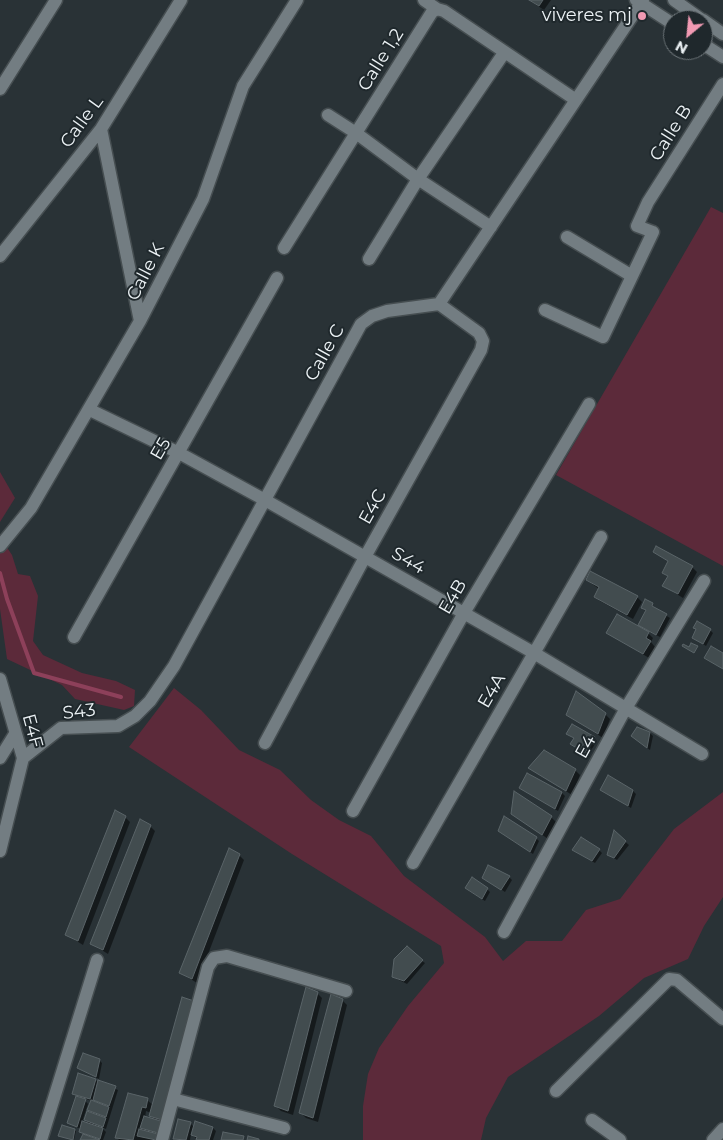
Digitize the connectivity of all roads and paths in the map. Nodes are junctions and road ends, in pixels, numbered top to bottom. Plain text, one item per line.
1 (56, 0) edge
2 (181, 0) edge
3 (297, 0) edge
4 (424, 0) edge
5 (674, 0) edge
6 (640, 1) edge
7 (437, 9) junction
8 (688, 10) edge
9 (663, 17) edge
10 (504, 53) junction
11 (723, 84) edge
12 (0, 89) edge
13 (576, 100) junction
14 (328, 114) dead end
15 (101, 129) junction
16 (356, 133) junction
17 (418, 179) junction
18 (491, 227) junction
19 (567, 237) dead end
20 (284, 248) dead end
21 (0, 256) edge
22 (369, 259) dead end
23 (632, 276) junction
24 (277, 278) dead end
25 (439, 304) junction
26 (545, 310) dead end
27 (140, 321) junction
28 (589, 404) dead end
29 (90, 410) junction
30 (180, 453) junction
31 (265, 500) junction
32 (601, 537) dead end
33 (0, 546) edge
34 (365, 557) junction
35 (704, 581) dead end
36 (464, 613) junction
37 (74, 636) dead end
38 (534, 654) junction
39 (0, 679) edge
40 (626, 708) junction
41 (118, 726) joint
42 (15, 734) junction
43 (264, 743) dead end
44 (702, 754) dead end
45 (0, 758) edge
46 (23, 758) junction
47 (353, 811) dead end
48 (0, 851) edge
49 (413, 862) dead end
50 (504, 932) dead end
51 (97, 960) dead end
52 (346, 991) dead end
53 (723, 1019) edge
54 (556, 1091) dead end
55 (173, 1099) junction
56 (592, 1120) dead end
57 (284, 1128) dead end
58 (723, 1129) edge
59 (41, 1140) edge
60 (162, 1140) edge
61 (620, 1140) edge
62 (713, 1140) edge

1 - 12 street
2 - 15 street, Calle L
3 - 27 street, Calle K
4 - 7 street
5 - 8 street
6 - 9 street
6 - 13 street
7 - 10 street
7 - 16 street, Calle 1,2
10 - 13 street
10 - 17 street
11 - 23 street, Calle B
13 - 18 street
14 - 16 street
15 - 21 street, Calle L
15 - 27 street
16 - 17 street
16 - 20 street, Calle 1,2
17 - 18 street
17 - 22 street
18 - 25 street
19 - 23 street
23 - 26 street
24 - 30 street, E5
25 - 31 street, Calle C
25 - 34 street, E4C
27 - 29 street, Calle K
28 - 36 street, E4B
29 - 30 street, S44
29 - 33 street, Calle K
30 - 31 street, S44
30 - 37 street, E5
31 - 34 street, S44
31 - 41 street, Calle C
32 - 38 street, E4A
34 - 36 street, S44
34 - 43 street, E4C
35 - 40 street, E4
36 - 38 street, S44
36 - 47 street, E4B
38 - 40 street, S44
38 - 49 street, E4A
39 - 42 street, E4F
40 - 44 street, S44
40 - 50 street, E4
41 - 46 street, S43
42 - 45 street
42 - 46 street, E4F
46 - 48 street, E4F
51 - 59 street
52 - 55 street
53 - 54 street
55 - 57 street
55 - 60 street
56 - 61 street
58 - 62 street

